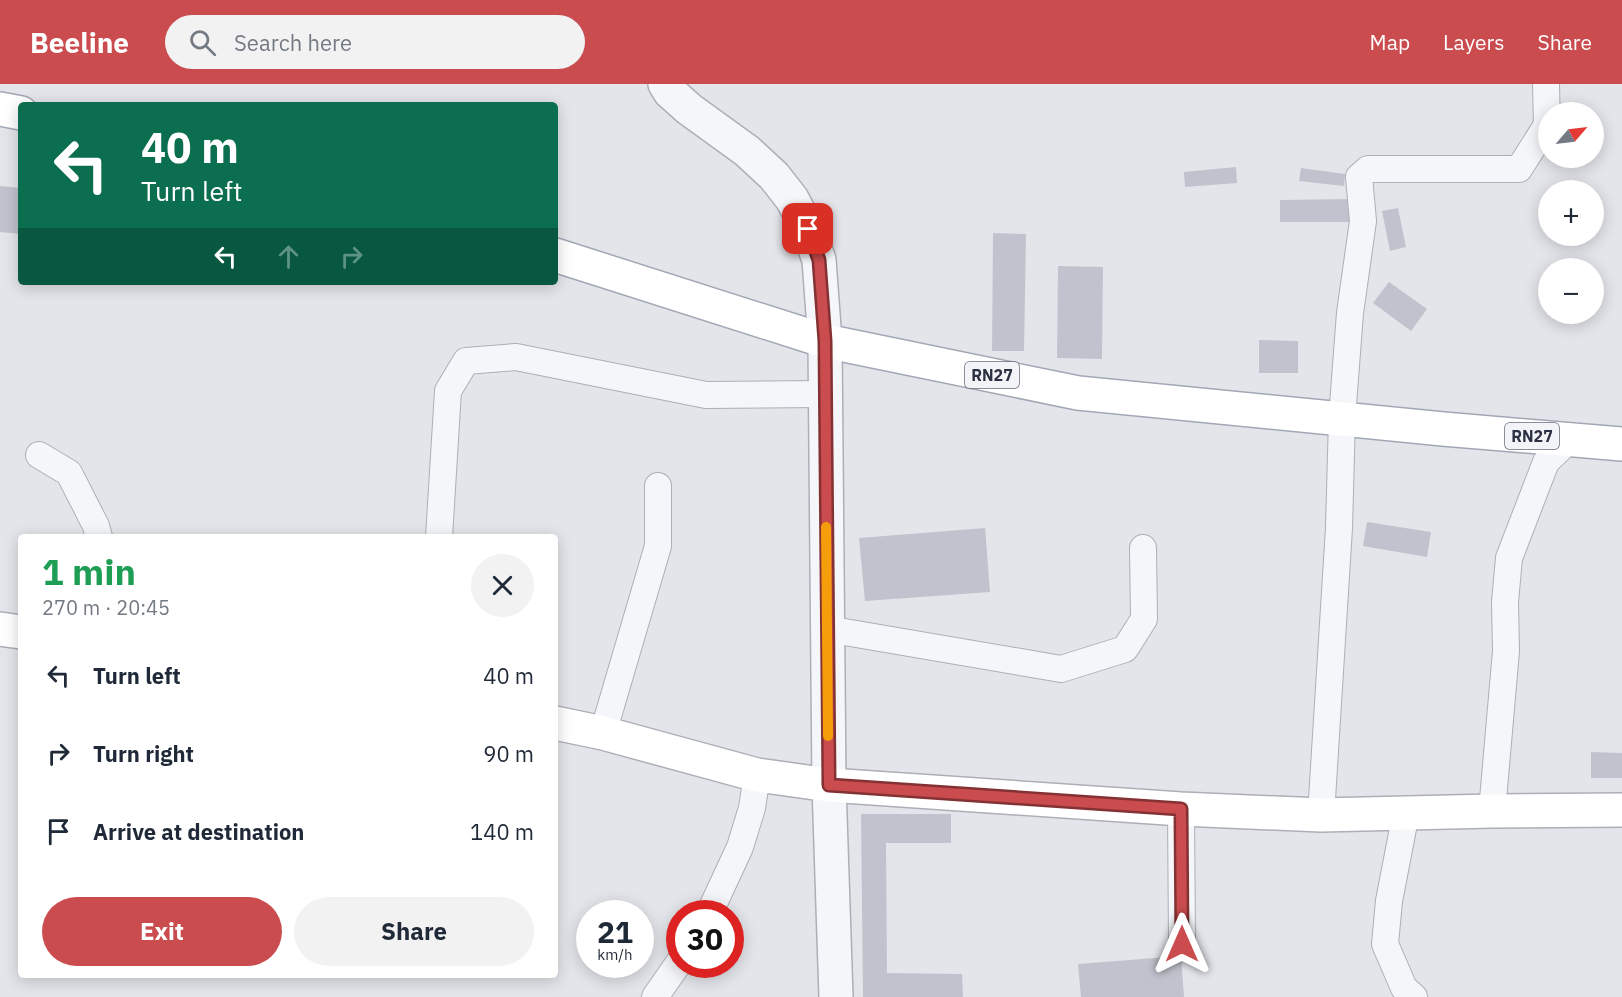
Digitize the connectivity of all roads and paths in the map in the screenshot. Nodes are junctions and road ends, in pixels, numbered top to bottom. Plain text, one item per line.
1 (665, 84) edge
2 (1546, 84) edge
3 (0, 109) edge
4 (18, 112) edge
5 (558, 256) edge
6 (825, 341) junction
7 (824, 394) junction
8 (1342, 418) junction
9 (1570, 439) junction
10 (1622, 444) edge
11 (39, 455) dead end
12 (658, 486) dead end
13 (98, 534) edge
14 (439, 534) edge
15 (1143, 548) dead end
16 (0, 629) edge
17 (827, 629) junction
18 (18, 632) edge
19 (558, 724) edge
20 (603, 733) junction
21 (757, 775) junction
22 (829, 785) junction
23 (1181, 809) junction
24 (1622, 810) edge
25 (1492, 811) junction
26 (1406, 813) junction
27 (1321, 815) junction
28 (715, 900) edge
29 (1182, 944) dead end
30 (668, 978) edge
31 (655, 997) edge
32 (836, 997) edge
33 (1414, 997) edge

1 - 6 street
2 - 8 street
3 - 4 main road
5 - 6 main road, RN27
6 - 7 street
6 - 8 main road, RN27
7 - 14 street
7 - 17 street
8 - 9 main road, RN27
8 - 27 street
9 - 10 main road, RN27
9 - 25 street
11 - 13 street
12 - 20 street
15 - 17 street
16 - 18 main road
17 - 22 street
19 - 20 main road
20 - 21 main road
21 - 22 main road
21 - 28 street
22 - 23 main road
22 - 32 street
23 - 27 main road
23 - 29 street
24 - 25 main road
25 - 26 main road
26 - 27 main road
26 - 33 street
30 - 31 street

